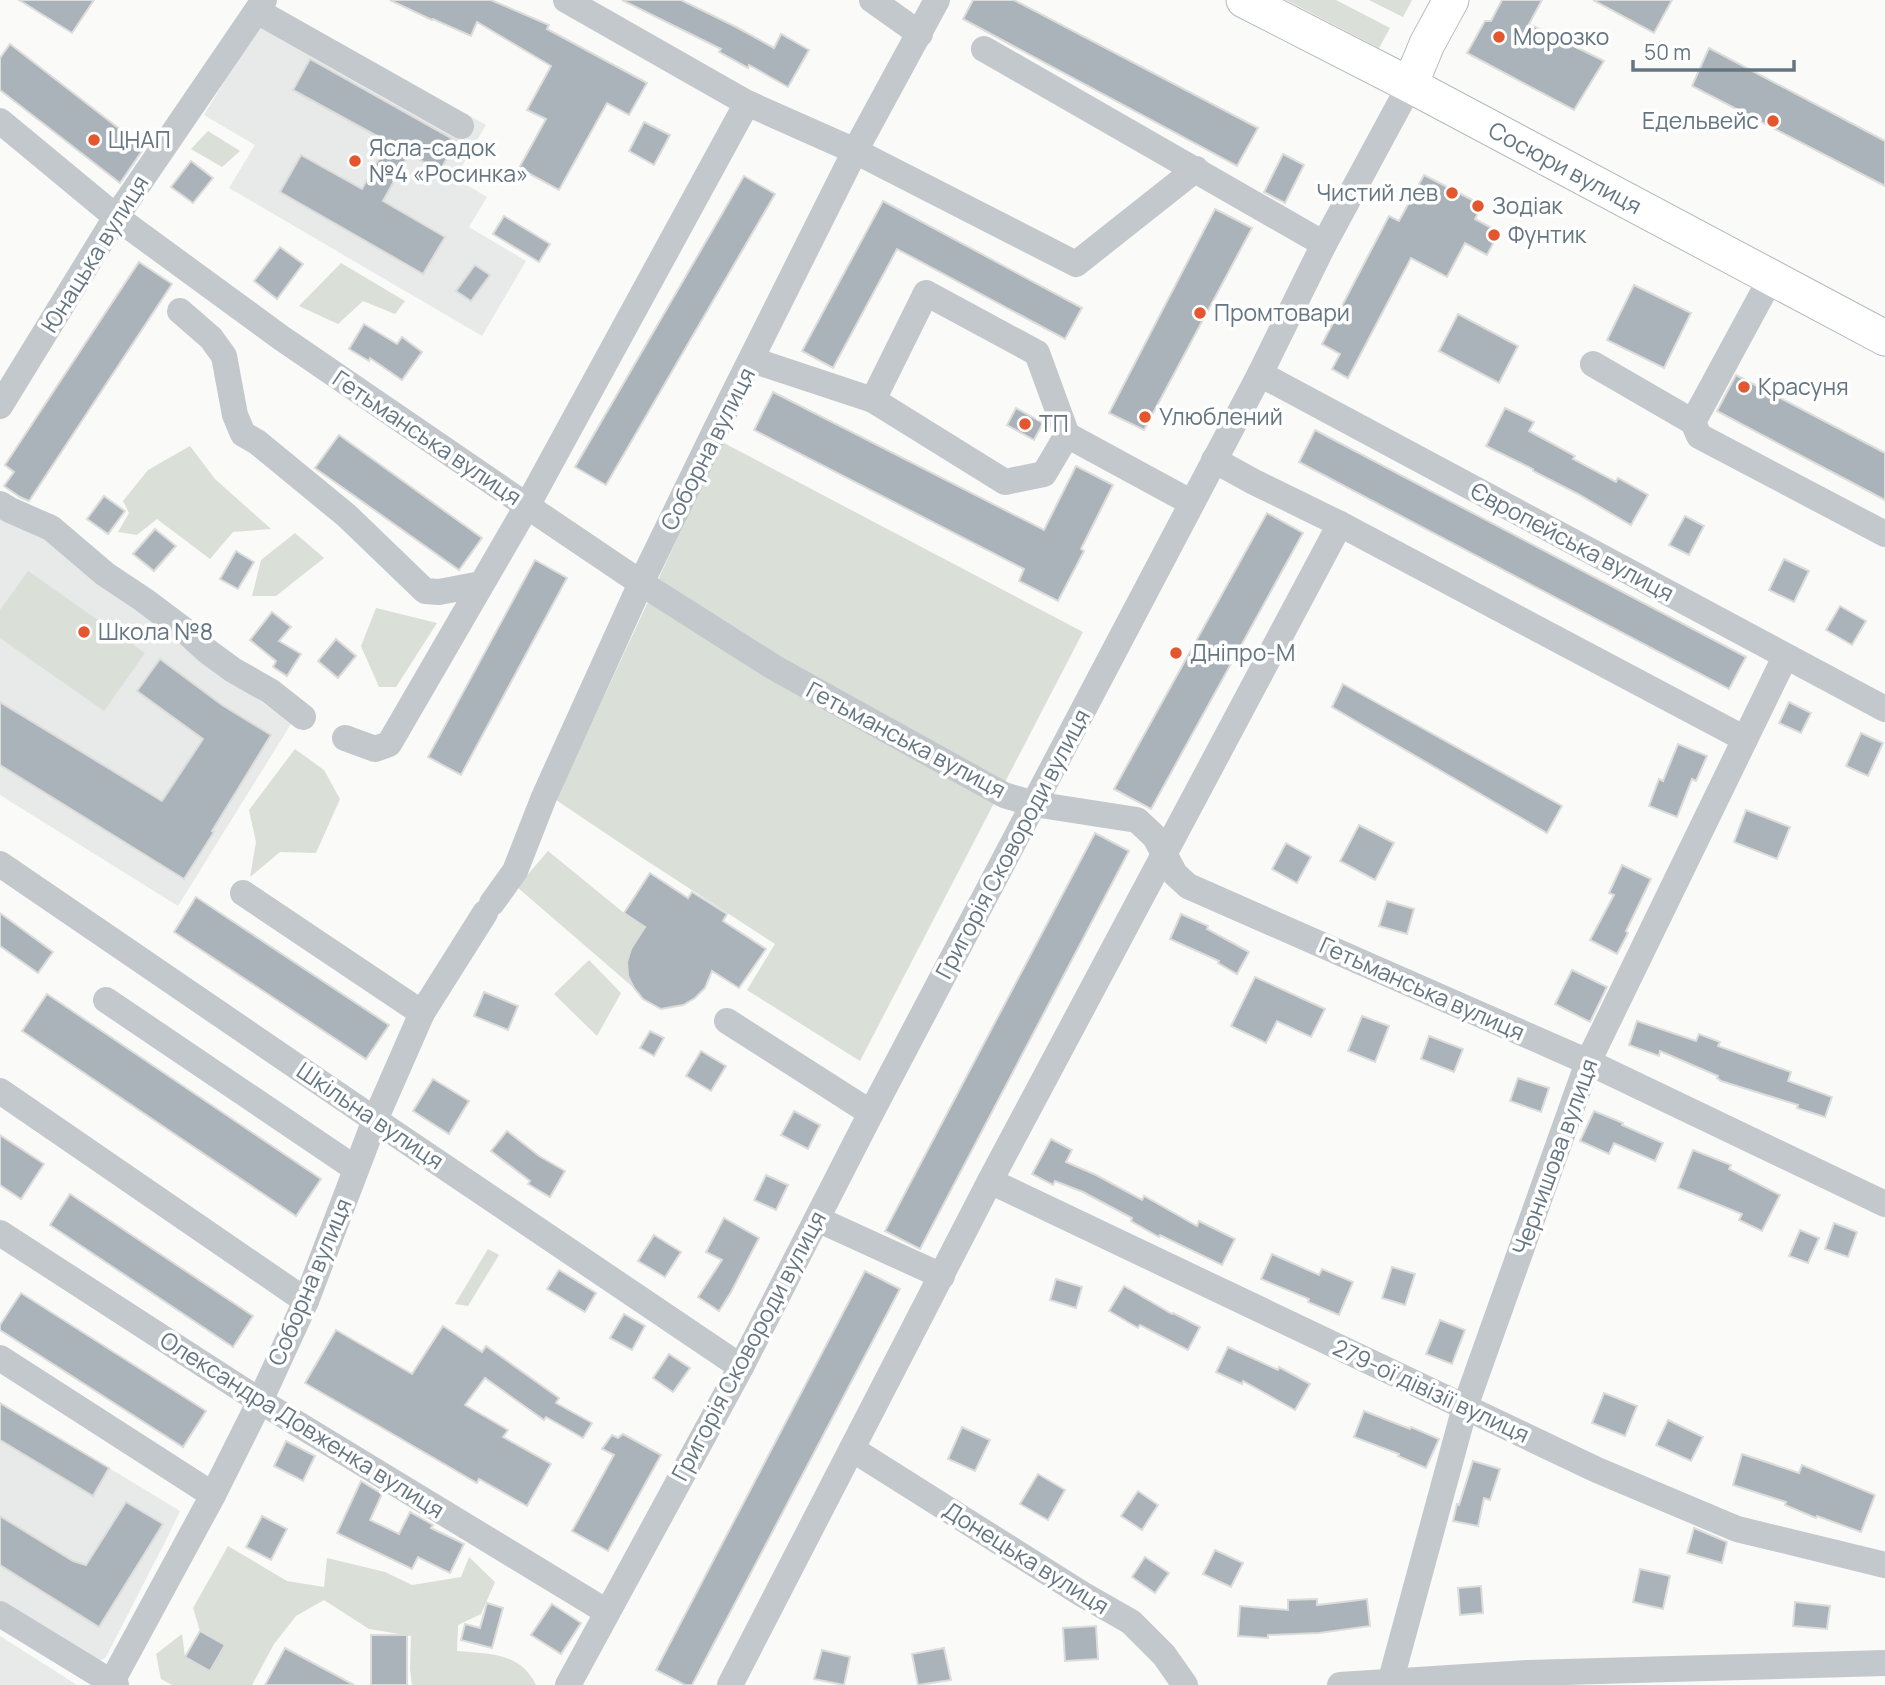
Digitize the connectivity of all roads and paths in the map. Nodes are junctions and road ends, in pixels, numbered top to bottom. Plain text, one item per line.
1 (566, 0) edge
2 (873, 0) edge
3 (937, 0) edge
4 (1244, 0) edge
5 (1451, 0) edge
6 (260, 5) edge
7 (920, 34) junction
8 (984, 49) dead end
9 (1410, 85) junction
10 (747, 103) junction
11 (0, 121) edge
12 (461, 126) dead end
13 (855, 151) junction
14 (1196, 169) junction
15 (116, 217) junction
16 (1324, 244) junction
17 (1771, 278) junction
18 (180, 312) dead end
19 (1885, 338) edge
20 (752, 360) junction
21 (1593, 364) dead end
22 (1260, 374) junction
23 (873, 400) junction
24 (0, 406) edge
25 (1693, 422) junction
26 (1067, 435) junction
27 (1214, 460) junction
28 (1192, 503) junction
29 (0, 504) edge
30 (527, 506) junction
31 (1340, 524) junction
32 (1885, 534) edge
33 (641, 583) junction
34 (481, 584) junction
35 (1785, 657) junction
36 (1885, 709) edge
37 (303, 717) dead end
38 (345, 738) dead end
39 (1745, 739) junction
40 (1034, 804) junction
41 (1165, 855) junction
42 (0, 864) edge
43 (243, 893) dead end
44 (106, 1000) dead end
45 (422, 1013) junction
46 (727, 1021) dead end
47 (1588, 1062) junction
48 (0, 1091) edge
49 (871, 1113) junction
50 (375, 1120) junction
51 (356, 1170) junction
52 (990, 1181) junction
53 (1885, 1204) edge
54 (817, 1219) junction
55 (0, 1233) edge
56 (942, 1276) junction
57 (306, 1301) junction
58 (0, 1358) edge
59 (741, 1367) junction
60 (260, 1401) junction
61 (1465, 1407) junction
62 (852, 1449) junction
63 (213, 1495) junction
64 (1885, 1565) edge
65 (607, 1612) junction
66 (0, 1614) edge
67 (1885, 1663) edge
68 (1390, 1683) junction
69 (112, 1684) edge
70 (568, 1685) edge
71 (730, 1685) edge
72 (1185, 1685) edge
73 (1340, 1685) edge

1 - 10 street
2 - 7 street
3 - 7 street, Соборна вулиця
4 - 9 main road, Сосюри вулиця
5 - 9 main road, Григорія Сковороди вулиця
6 - 12 street
6 - 15 street, Юнацька вулиця
7 - 13 street, Соборна вулиця
8 - 14 street
9 - 16 street, Григорія Сковороди вулиця
9 - 17 main road, Сосюри вулиця
10 - 13 street
10 - 30 street
11 - 15 street, Гетьманська вулиця
13 - 14 street
13 - 20 street, Соборна вулиця
14 - 16 street
15 - 24 street, Юнацька вулиця
15 - 30 street, Гетьманська вулиця
16 - 22 street, Григорія Сковороди вулиця
17 - 19 main road, Сосюри вулиця
17 - 25 street
18 - 34 street
20 - 23 street
20 - 33 street, Соборна вулиця
21 - 25 street
22 - 27 street, Григорія Сковороди вулиця
22 - 35 street, Європейська вулиця
23 - 26 street
23 - 26 street
25 - 32 street
26 - 28 street
27 - 28 street, Григорія Сковороди вулиця
27 - 31 street
28 - 40 street, Григорія Сковороди вулиця
29 - 37 street
30 - 33 street, Гетьманська вулиця
30 - 34 street
31 - 39 street
31 - 41 street
33 - 40 street, Гетьманська вулиця
33 - 45 street, Соборна вулиця
34 - 38 street
35 - 36 street, Європейська вулиця
35 - 39 street, Чернишова вулиця
39 - 47 street, Чернишова вулиця
40 - 41 street, Гетьманська вулиця
40 - 49 street, Григорія Сковороди вулиця
41 - 47 street, Гетьманська вулиця
41 - 52 street
42 - 50 street, Шкільна вулиця
43 - 45 street
44 - 51 street
45 - 50 street, Соборна вулиця
46 - 49 street
47 - 53 street, Гетьманська вулиця
47 - 61 street, Чернишова вулиця
48 - 57 street
49 - 54 street, Григорія Сковороди вулиця
50 - 51 street, Соборна вулиця
50 - 59 street, Шкільна вулиця
51 - 57 street, Соборна вулиця
52 - 56 street
52 - 61 street, 279-ої дівізії вулиця
54 - 56 street
54 - 59 street, Григорія Сковороди вулиця
55 - 60 street, Олександра Довженка вулиця
56 - 62 street
57 - 60 street, Соборна вулиця
58 - 63 street
59 - 65 street, Григорія Сковороди вулиця
60 - 63 street, Соборна вулиця
60 - 65 street, Олександра Довженка вулиця
61 - 64 street, 279-ої дівізії вулиця
61 - 68 street, Чернишова вулиця
62 - 71 street
62 - 72 street, Донецька вулиця
63 - 69 street, Соборна вулиця
65 - 70 street, Григорія Сковороди вулиця
66 - 69 street
67 - 68 street
68 - 73 street

